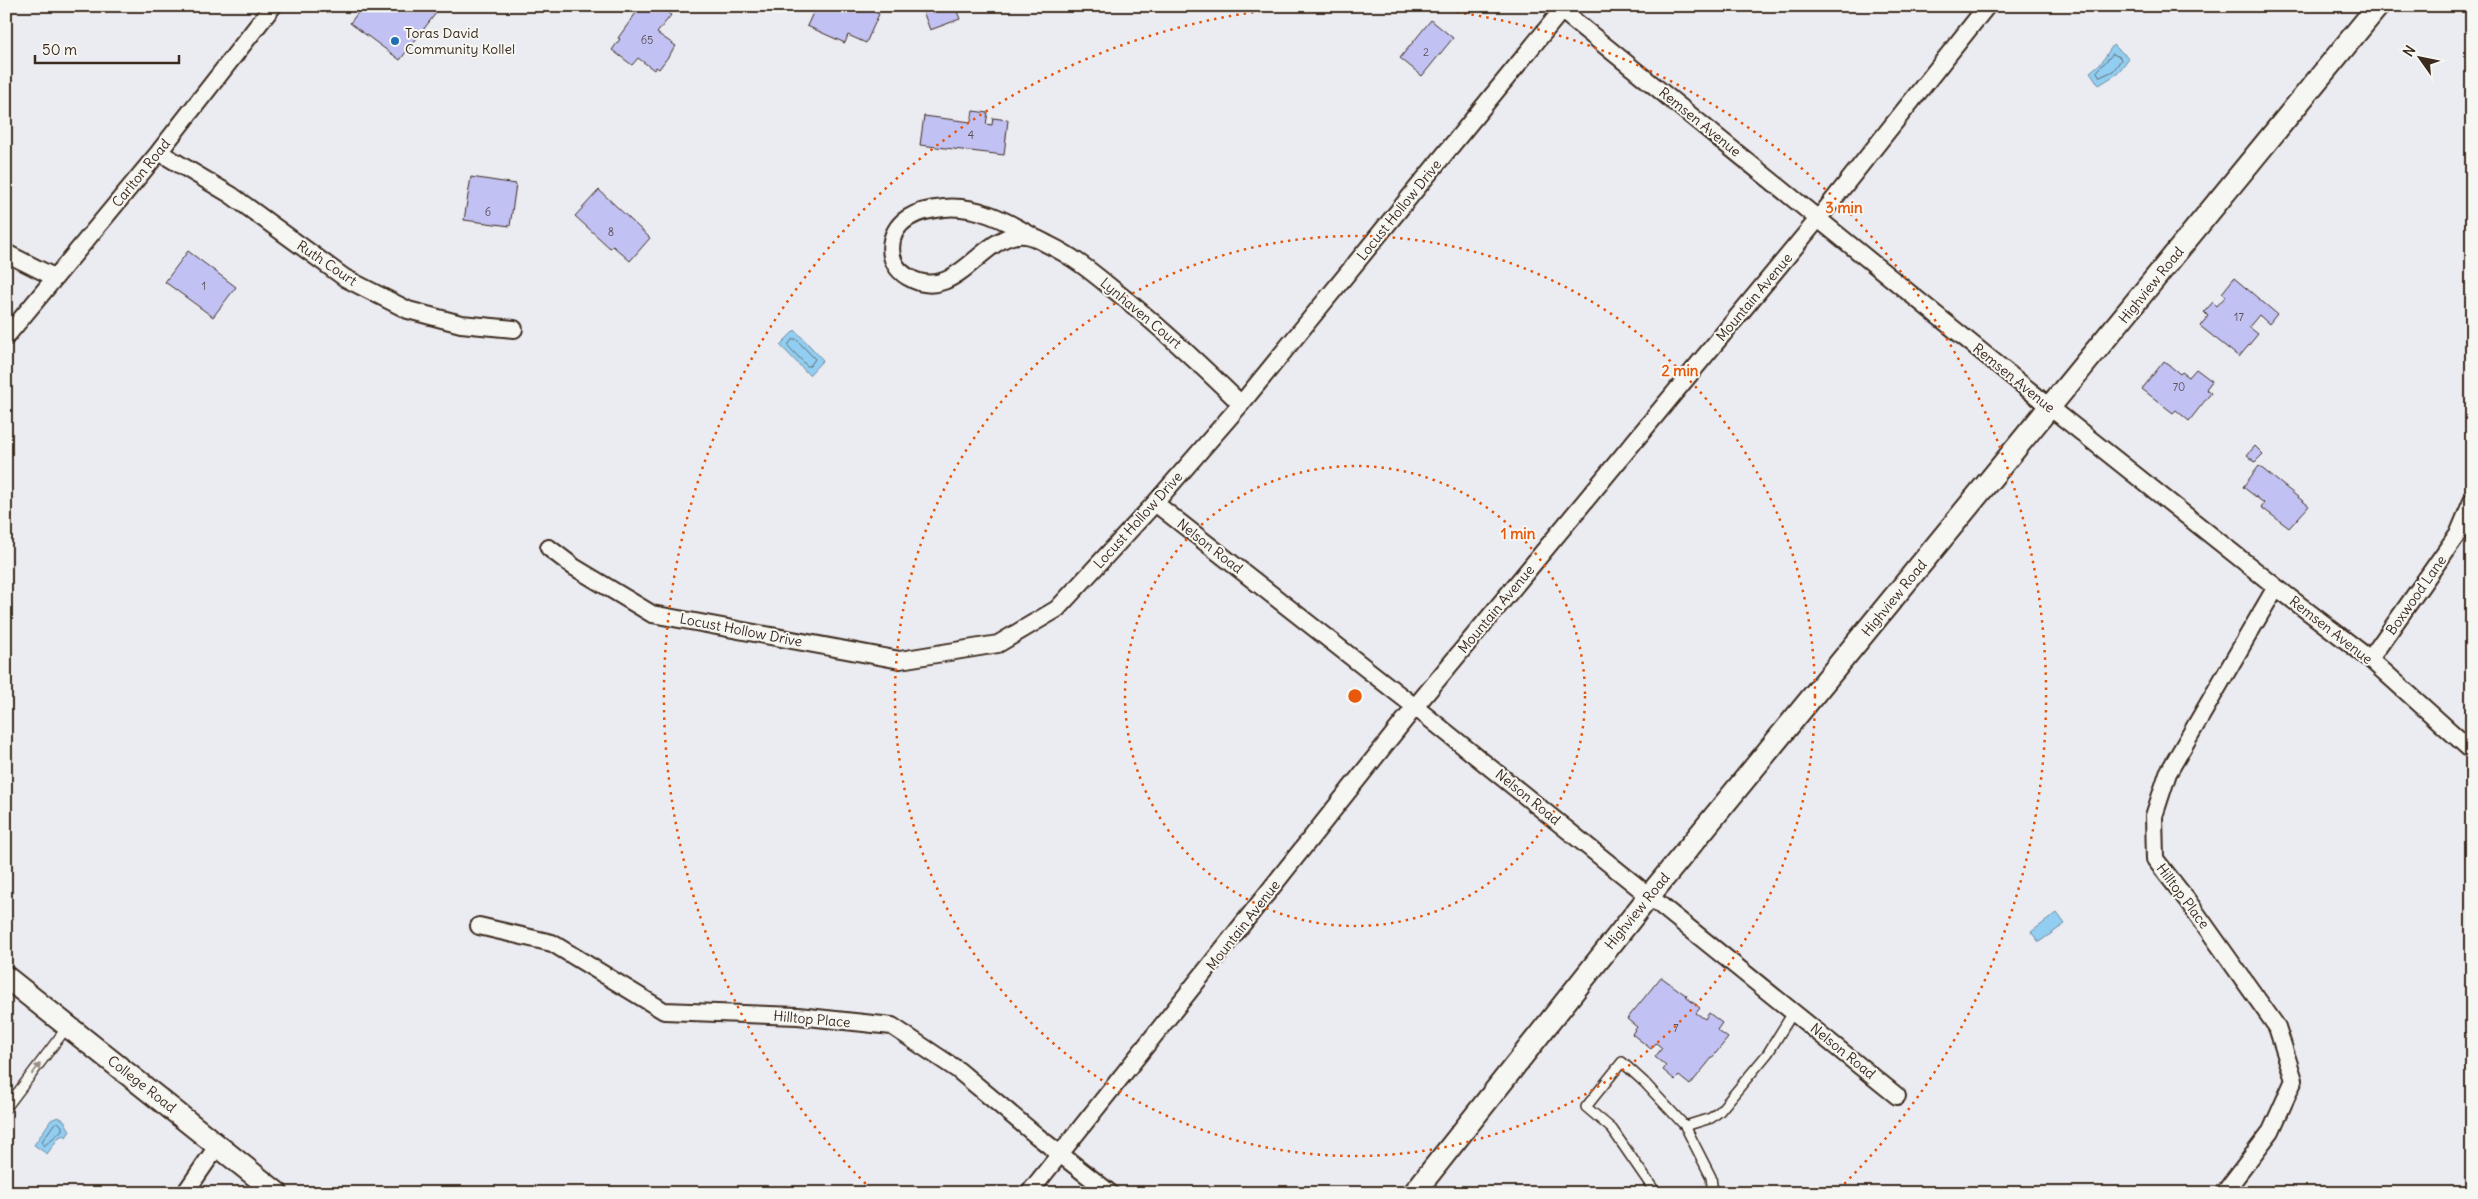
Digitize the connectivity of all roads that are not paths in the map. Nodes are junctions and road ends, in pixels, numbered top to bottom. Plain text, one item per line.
1 (273, 6) edge
2 (1987, 6) edge
3 (2378, 6) edge
4 (1559, 8) edge
5 (159, 152) junction
6 (1818, 219) junction
7 (1032, 236) junction
8 (6, 253) edge
9 (54, 278) junction
10 (514, 329) dead end
11 (6, 337) edge
12 (1241, 404) junction
13 (2051, 408) junction
14 (2472, 501) edge
15 (1155, 503) junction
16 (548, 548) dead end
17 (2276, 588) junction
18 (2370, 659) junction
19 (1415, 706) junction
20 (2472, 751) edge
21 (1650, 895) junction
22 (479, 926) dead end
23 (6, 977) edge
24 (1794, 1011) junction
25 (69, 1026) junction
26 (1897, 1096) dead end
27 (6, 1108) edge
28 (1685, 1126) junction
29 (218, 1145) junction
30 (1061, 1155) junction
31 (185, 1193) edge
32 (277, 1193) edge
33 (1029, 1193) edge
34 (1110, 1193) edge
35 (1414, 1193) edge
36 (1656, 1193) edge
37 (1710, 1193) edge
38 (2224, 1193) edge

1 - 5 street, Carlton Road
2 - 6 street, Mountain Avenue
3 - 13 street, Highview Road
4 - 6 street, Remsen Avenue
4 - 12 street, Locust Hollow Drive
5 - 9 street, Carlton Road
5 - 10 street, Ruth Court
6 - 13 street, Remsen Avenue
6 - 19 street, Mountain Avenue
7 - 7 street, Lynhaven Court
7 - 12 street, Lynhaven Court
8 - 9 street
9 - 11 street, Carlton Road
12 - 15 street, Locust Hollow Drive
13 - 17 street, Remsen Avenue
13 - 21 street, Highview Road
14 - 18 street, Boxwood Lane
15 - 16 street, Locust Hollow Drive
15 - 19 street, Nelson Road
17 - 18 street, Remsen Avenue
17 - 38 street, Hilltop Place
18 - 20 street, Remsen Avenue
19 - 21 street, Nelson Road
19 - 30 street, Mountain Avenue
21 - 24 street, Nelson Road
21 - 35 street, Highview Road
22 - 30 street, Hilltop Place
23 - 25 street, College Road
24 - 26 street, Nelson Road
24 - 28 lane
27 -> 25 lane
25 - 29 street, College Road
28 - 36 lane
28 - 37 lane
29 - 31 street
29 - 32 street, College Road
30 - 33 street, Mountain Avenue
30 - 34 street, Hilltop Place

